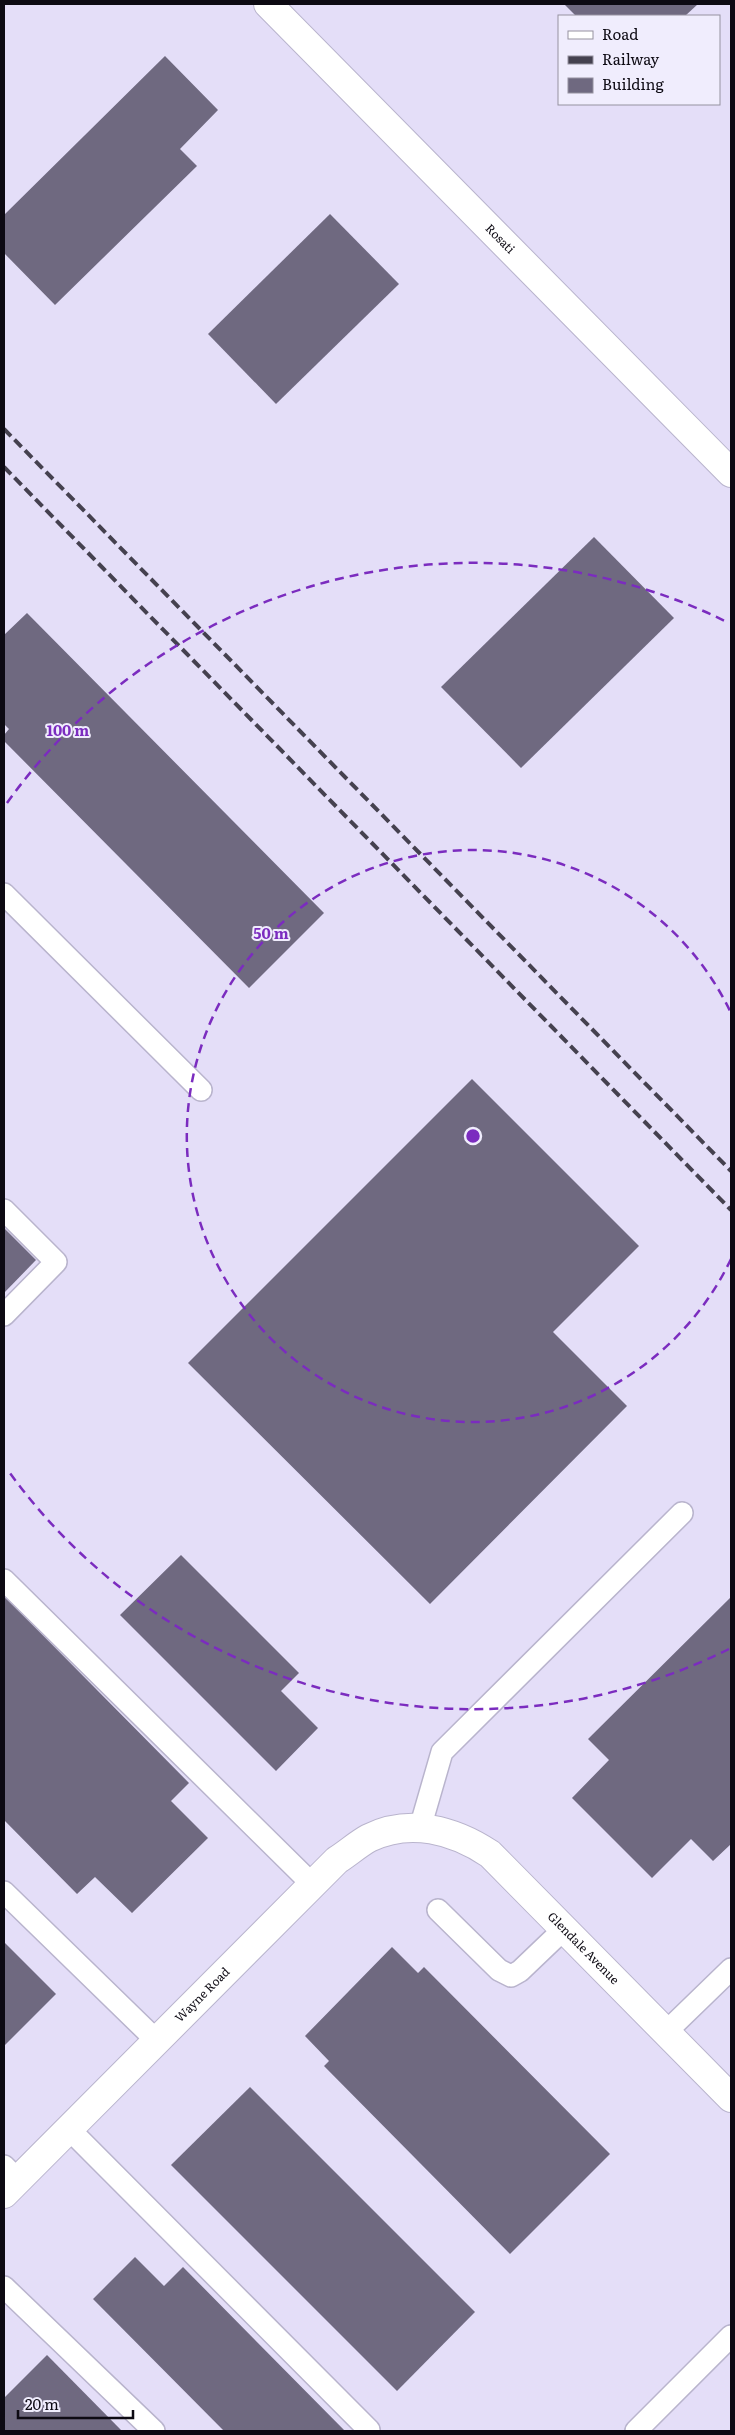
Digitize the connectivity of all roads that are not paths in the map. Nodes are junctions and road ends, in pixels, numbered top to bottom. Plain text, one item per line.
1 (268, 4) edge
2 (731, 473) edge
3 (4, 894) edge
4 (201, 1090) dead end
5 (4, 1210) edge
6 (4, 1315) edge
7 (682, 1513) dead end
8 (4, 1580) edge
9 (420, 1828) junction
10 (313, 1885) junction
11 (4, 1892) edge
12 (438, 1910) dead end
13 (564, 1929) junction
14 (731, 1969) edge
15 (666, 2032) junction
16 (157, 2041) junction
17 (731, 2098) edge
18 (69, 2129) junction
19 (9, 2180) edge
20 (4, 2287) edge
21 (731, 2336) edge
22 (368, 2430) dead end
23 (154, 2431) edge
24 (636, 2431) edge

1 - 2 street, Rosati
3 - 4 lane
5 - 6 lane
7 - 9 lane
8 - 10 lane
9 - 10 street, Wayne Road
9 - 13 street, Glendale Avenue
10 - 16 street, Wayne Road
11 - 16 lane
12 - 13 lane
13 - 15 street, Glendale Avenue
14 - 15 lane
15 - 17 street, Glendale Avenue
16 - 18 street, Wayne Road
18 - 19 street, Wayne Road
18 - 22 lane
20 - 23 lane
21 - 24 lane

